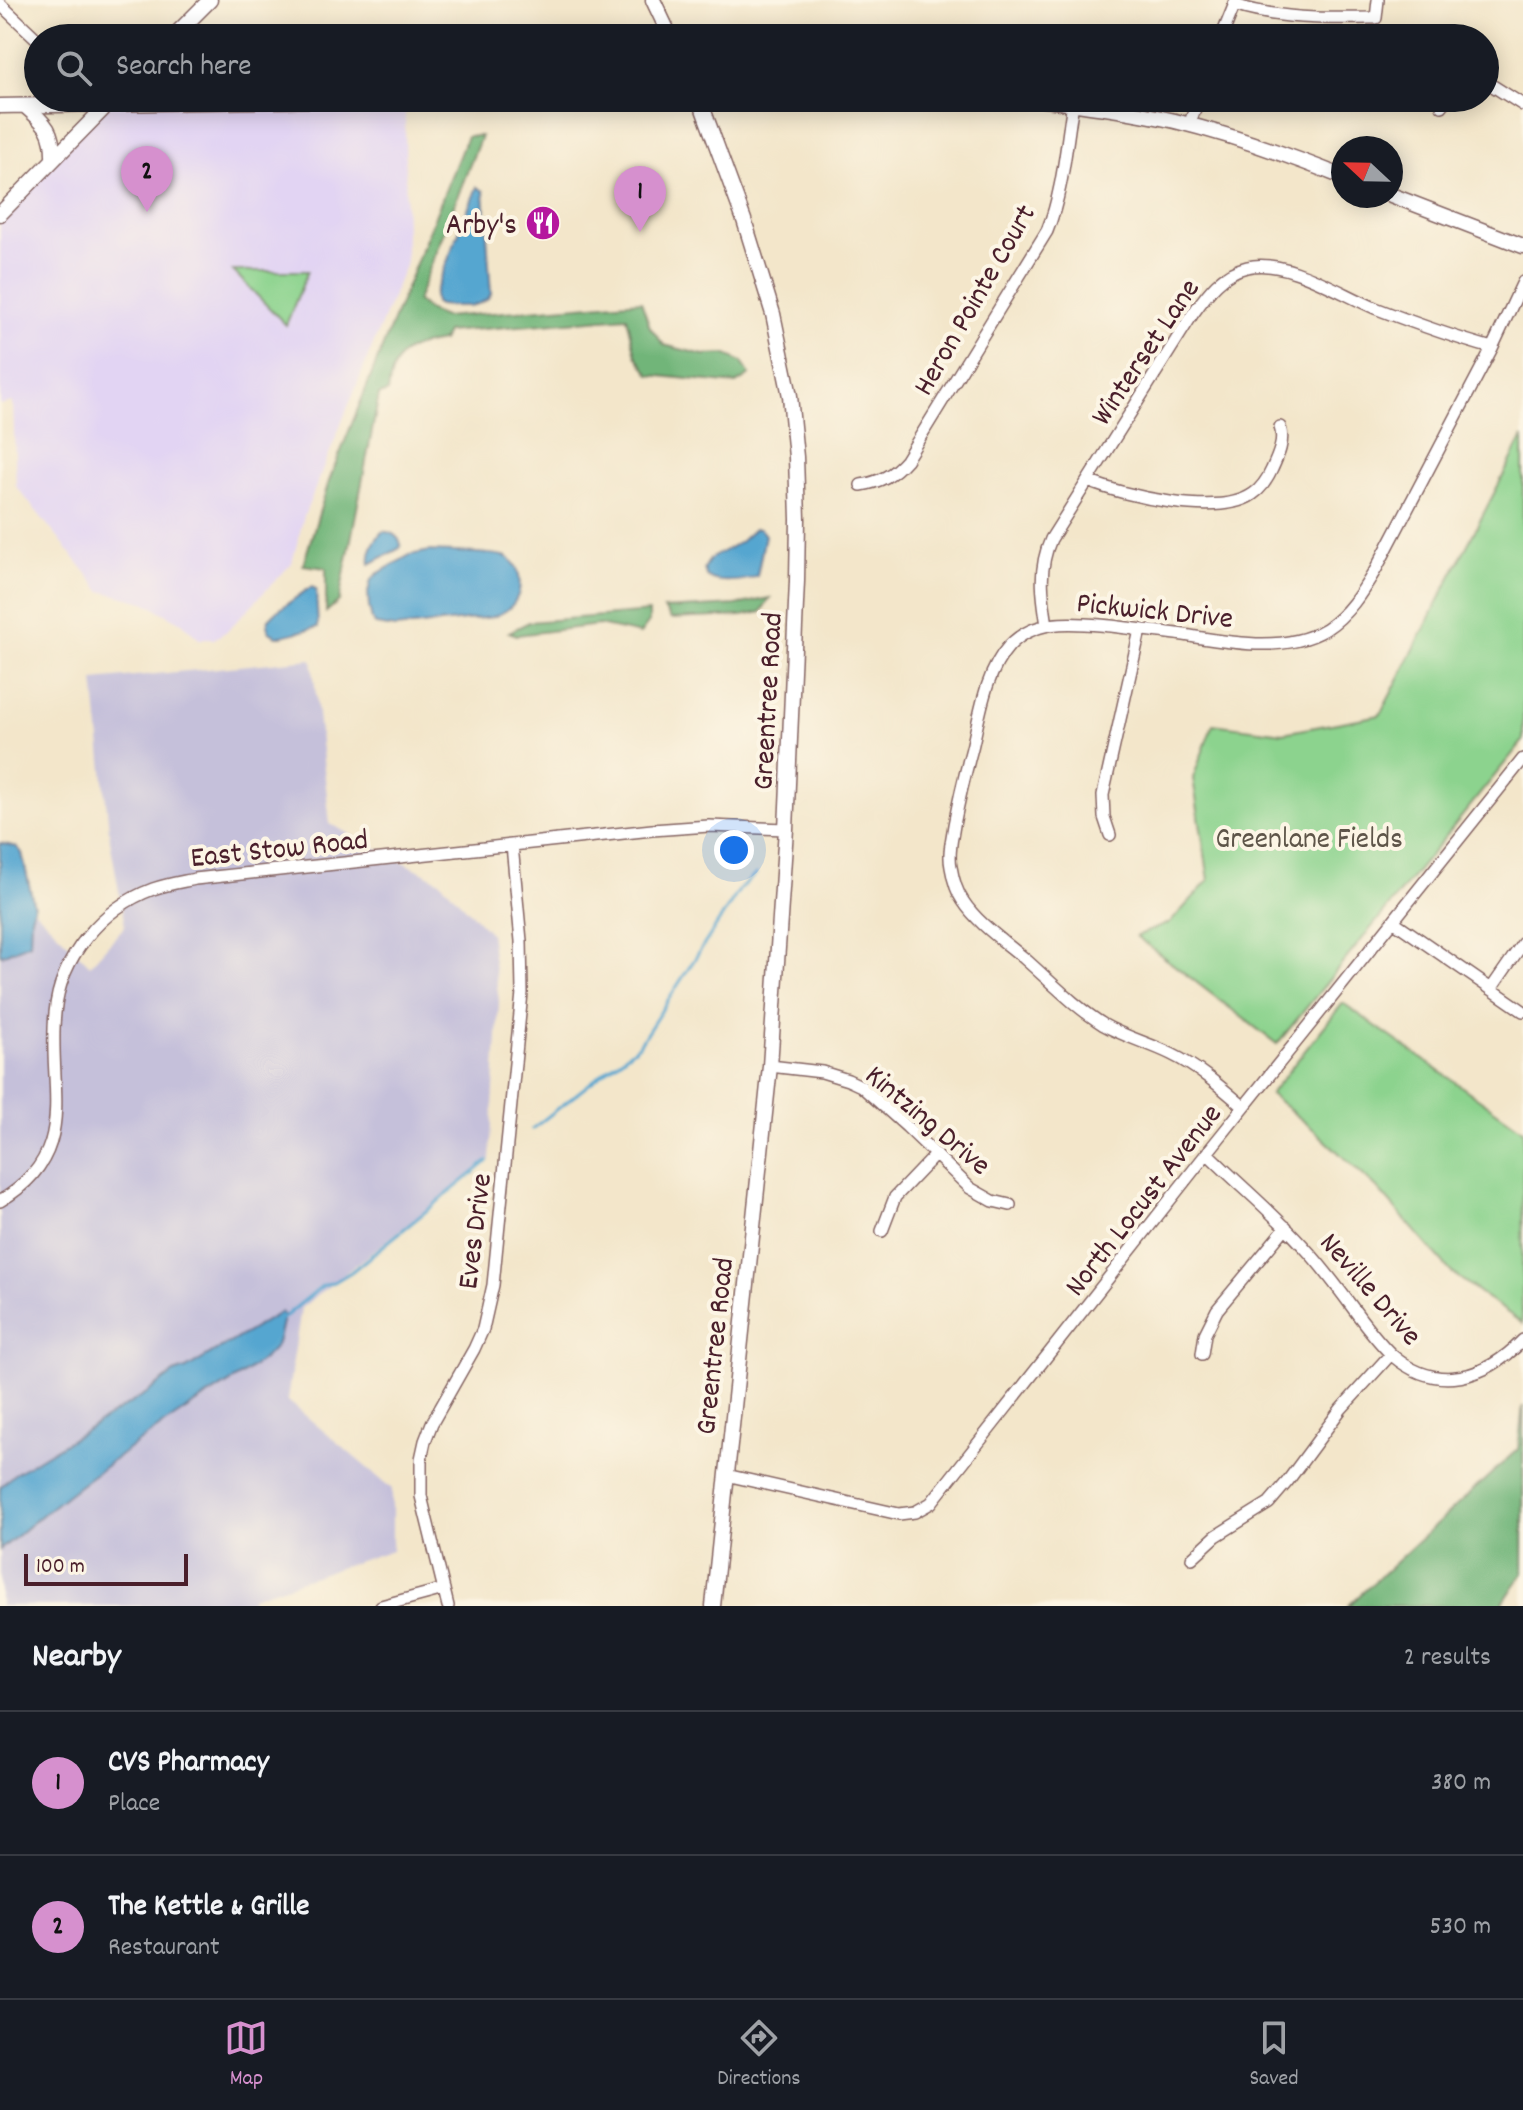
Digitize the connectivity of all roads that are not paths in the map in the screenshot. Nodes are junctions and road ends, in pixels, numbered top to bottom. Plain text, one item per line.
1 (210, 0) edge
2 (653, 0) edge
3 (1378, 0) edge
4 (1235, 2) edge
5 (0, 4) edge
6 (186, 24) edge
7 (664, 24) edge
8 (1226, 24) edge
9 (24, 27) edge
10 (1499, 90) edge
11 (1523, 105) edge
12 (0, 106) edge
13 (24, 106) edge
14 (32, 112) edge
15 (95, 112) edge
16 (704, 112) edge
17 (1072, 112) edge
18 (1120, 112) edge
19 (1194, 112) edge
20 (1189, 125) junction
21 (53, 160) junction
22 (1331, 172) edge
23 (1403, 200) edge
24 (0, 214) edge
25 (1523, 246) edge
26 (1523, 282) edge
27 (1492, 348) junction
28 (1280, 427) dead end
29 (1088, 481) junction
30 (861, 485) dead end
31 (1047, 625) junction
32 (1140, 630) junction
33 (1523, 759) edge
34 (786, 829) junction
35 (1110, 835) dead end
36 (512, 845) junction
37 (1393, 921) junction
38 (1523, 943) edge
39 (1491, 989) junction
40 (1523, 1011) edge
41 (770, 1066) junction
42 (1244, 1107) junction
43 (1207, 1153) junction
44 (935, 1155) junction
45 (0, 1201) edge
46 (1010, 1205) dead end
47 (1286, 1227) junction
48 (882, 1231) dead end
49 (1523, 1340) edge
50 (1202, 1354) dead end
51 (1391, 1354) junction
52 (726, 1475) junction
53 (1192, 1558) dead end
54 (444, 1589) junction
55 (381, 1606) edge
56 (448, 1606) edge
57 (713, 1606) edge

1 - 6 main road
2 - 7 main road
3 - 4 street
4 - 8 street
5 - 9 street
10 - 11 street
12 - 13 main road
14 - 21 main road
15 - 21 main road
16 - 34 main road, Greentree Road
17 - 30 street, Heron Pointe Court
18 - 20 main road
19 - 20 street
20 - 22 main road
21 - 24 main road
23 - 25 main road
26 - 27 street, Pickwick Drive
27 - 29 street, Winterset Lane
27 - 32 street, Pickwick Drive
28 - 29 street
29 - 31 street, Winterset Lane
31 - 32 street, Pickwick Drive
31 - 42 street, Pickwick Drive
32 - 35 street
33 - 37 street, North Locust Avenue
34 - 36 street, East Stow Road
34 - 41 main road, Greentree Road
36 - 45 street, East Stow Road
36 - 54 street, Eves Drive
37 - 39 street
37 - 42 street, North Locust Avenue
38 - 39 street
39 - 40 street
41 - 44 street, Kintzing Drive
41 - 52 main road, Greentree Road
42 - 43 street, North Locust Avenue
43 - 47 street, Neville Drive
43 - 52 street, North Locust Avenue
44 - 46 street, Kintzing Drive
44 - 48 street
47 - 50 street
47 - 51 street, Neville Drive
49 - 51 street, Neville Drive
51 - 53 street
52 - 57 main road, Greentree Road
54 - 55 street
54 - 56 street, Eves Drive

